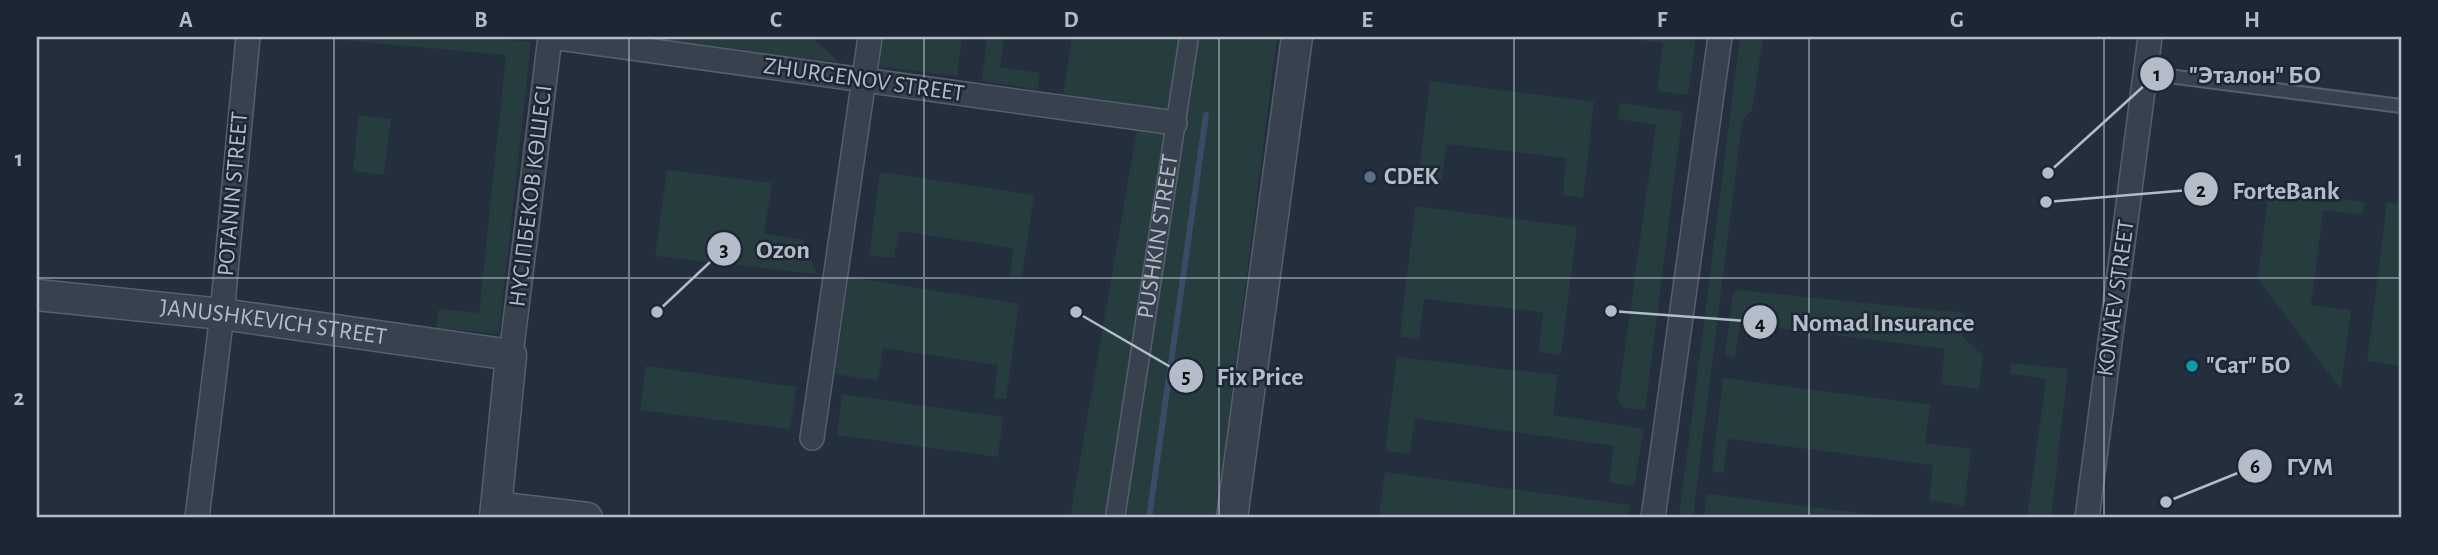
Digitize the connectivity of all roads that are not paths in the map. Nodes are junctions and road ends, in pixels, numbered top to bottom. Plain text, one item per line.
1 (248, 37) edge
2 (551, 37) edge
3 (870, 37) edge
4 (1189, 37) edge
5 (1297, 37) edge
6 (1720, 37) edge
7 (2150, 37) edge
8 (2145, 73) junction
9 (864, 80) junction
10 (2401, 106) edge
11 (1175, 123) junction
12 (37, 295) edge
13 (222, 314) junction
14 (511, 355) junction
15 (813, 438) dead end
16 (496, 513) edge
17 (197, 518) edge
18 (587, 518) edge
19 (1115, 518) edge
20 (1232, 518) edge
21 (1653, 518) edge
22 (2087, 518) edge

1 - 13 street, POTANIN STREET
2 - 9 street, ZHURGENOV STREET
2 - 14 street, НҮСІПБЕКОВ КӨШЕСІ
3 - 9 street
4 - 11 street, PUSHKIN STREET
5 - 20 street
6 - 21 street
7 - 8 street, KONAEV STREET
8 - 10 lane
8 - 22 street, KONAEV STREET
9 - 11 street, ZHURGENOV STREET
9 - 15 street
11 - 19 street, PUSHKIN STREET
12 - 13 street, JANUSHKEVICH STREET
13 - 14 street, JANUSHKEVICH STREET
13 - 17 street, POTANIN STREET
14 - 16 street
16 - 18 street

